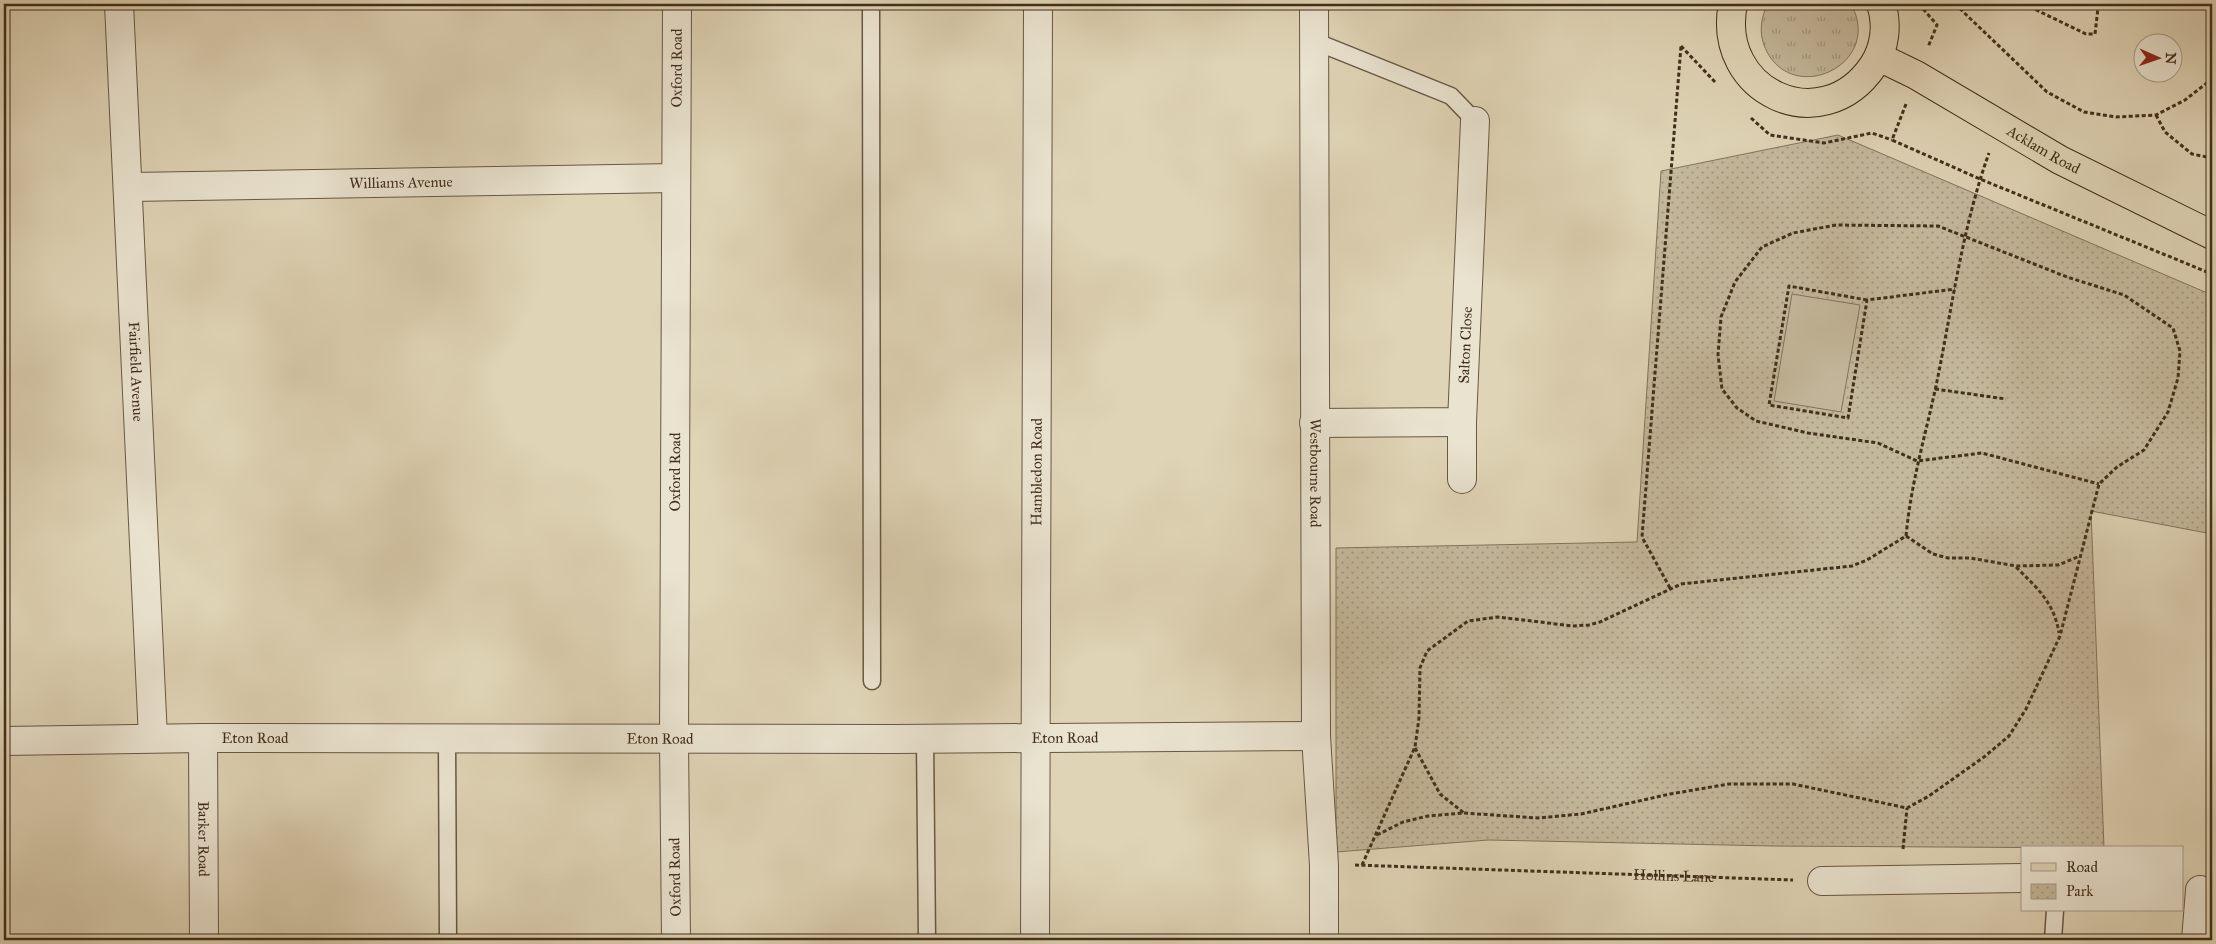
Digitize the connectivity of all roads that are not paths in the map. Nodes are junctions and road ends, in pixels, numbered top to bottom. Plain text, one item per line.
1 (119, 4) edge
2 (677, 4) edge
3 (871, 4) edge
4 (1038, 4) edge
5 (1314, 4) edge
6 (1732, 4) edge
7 (1881, 4) edge
8 (1314, 41) junction
9 (1879, 57) junction
10 (1475, 121) joint
11 (675, 178) junction
12 (129, 187) junction
13 (2212, 236) edge
14 (1462, 422) junction
15 (1314, 423) junction
16 (1462, 479) dead end
17 (872, 681) dead end
18 (1316, 736) junction
19 (154, 738) junction
20 (203, 738) junction
21 (447, 738) junction
22 (674, 739) junction
23 (925, 739) junction
24 (1035, 739) junction
25 (4, 741) edge
26 (2021, 878) edge
27 (1822, 881) road end
28 (2198, 889) edge
29 (2054, 912) edge
30 (204, 940) edge
31 (448, 940) edge
32 (676, 940) edge
33 (927, 940) edge
34 (1035, 940) edge
35 (1324, 940) edge
36 (2053, 940) edge
37 (2196, 940) edge

1 - 12 street, Fairfield Avenue
2 - 11 street, Oxford Road
3 - 17 lane
4 - 24 street, Hambledon Road
5 - 8 street, Westbourne Road
6 - 9 main road
7 - 9 main road
8 - 10 lane
8 - 15 street, Westbourne Road
9 - 13 main road, Acklam Road
10 - 14 street, Salton Close
11 - 12 street, Williams Avenue
11 - 22 street, Oxford Road
12 - 19 street, Fairfield Avenue
14 - 15 street
14 - 16 street, Salton Close
15 - 18 street, Westbourne Road
18 - 24 street, Eton Road
18 - 35 street, Westbourne Road
19 - 20 street, Eton Road
19 - 25 street, Eton Road
20 - 21 street, Eton Road
20 - 30 street, Barker Road
21 - 22 street, Eton Road
21 - 31 lane
22 - 23 street, Eton Road
22 - 32 street, Oxford Road
23 - 24 street, Eton Road
23 - 33 lane
24 - 34 street, Hambledon Road
26 - 27 street
28 - 37 street
29 - 36 lane

